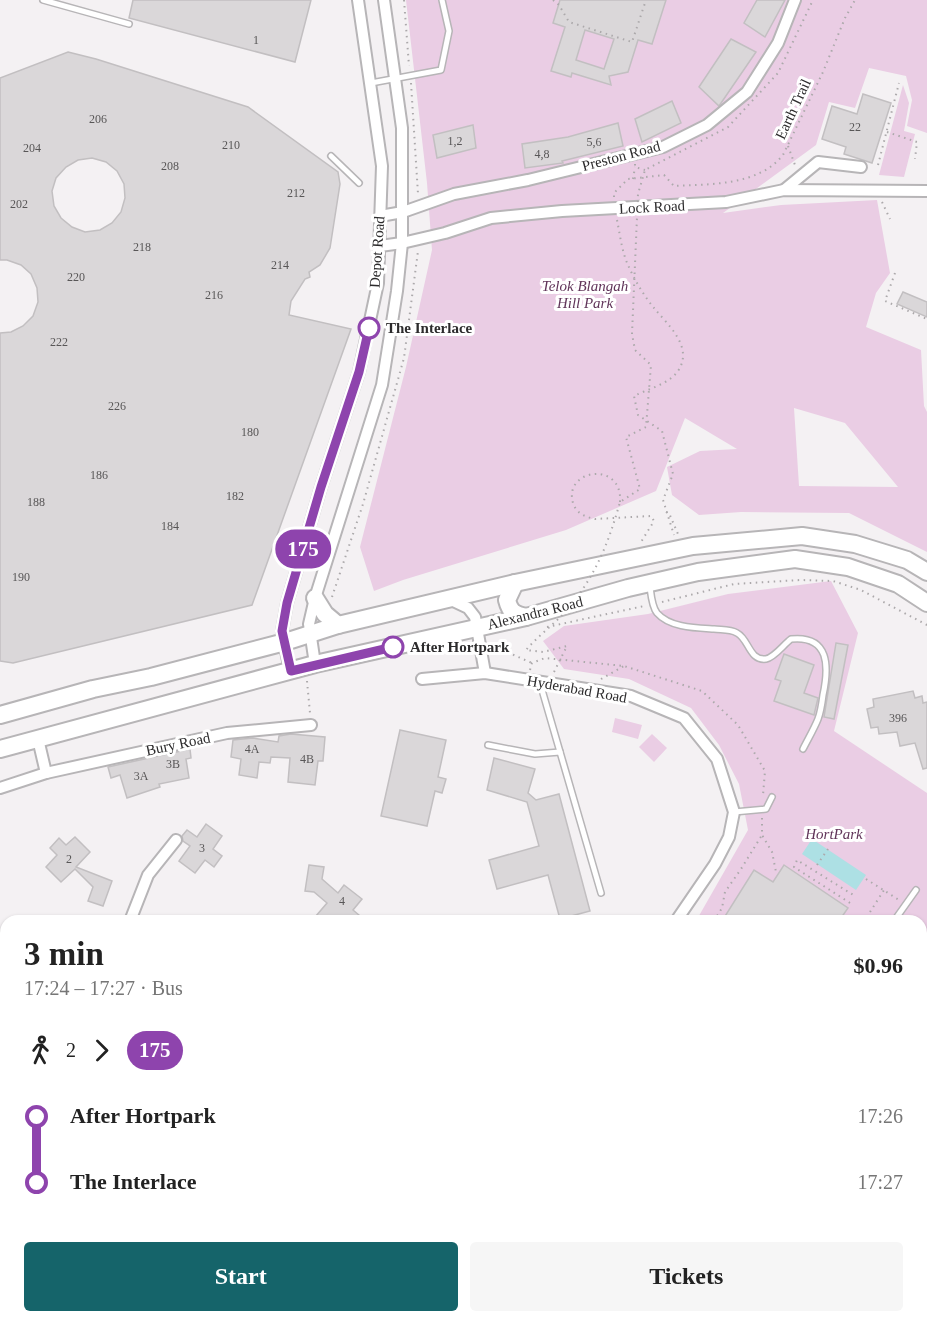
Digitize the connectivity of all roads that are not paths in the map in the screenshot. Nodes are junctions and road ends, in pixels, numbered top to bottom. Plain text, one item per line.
1 (43, 0) edge
2 (358, 0) edge
3 (384, 0) edge
4 (442, 0) edge
5 (795, 0) edge
6 (129, 24) dead end
7 (394, 79) junction
8 (369, 83) junction
9 (331, 156) dead end
10 (861, 167) dead end
11 (359, 183) dead end
12 (784, 190) junction
13 (927, 191) edge
14 (403, 212) junction
15 (380, 216) junction
16 (402, 243) junction
17 (380, 246) junction
18 (927, 572) edge
19 (515, 583) junction
20 (649, 583) junction
21 (315, 598) junction
22 (449, 598) junction
23 (927, 603) edge
24 (526, 617) junction
25 (339, 625) junction
26 (311, 633) junction
27 (477, 634) junction
28 (285, 642) junction
29 (315, 664) junction
30 (485, 673) junction
31 (295, 677) junction
32 (422, 679) dead end
33 (539, 681) junction
34 (0, 715) edge
35 (311, 725) road end
36 (38, 739) junction
37 (488, 745) dead end
38 (0, 749) edge
39 (803, 749) dead end
40 (560, 752) junction
41 (46, 773) junction
42 (0, 788) edge
43 (772, 797) dead end
44 (734, 812) junction
45 (176, 840) dead end
46 (916, 890) dead end
47 (601, 893) dead end
48 (132, 915) edge
49 (680, 915) edge
50 (898, 915) edge

1 - 6 lane
2 - 8 street, Depot Road
3 - 7 street, Depot Road
4 - 7 lane
5 - 14 street, Preston Road
7 - 8 lane
7 - 14 street, Depot Road
8 - 15 street, Depot Road
9 - 11 lane
10 - 12 street
12 - 13 street, Lock Road
12 - 16 street, Lock Road
14 - 15 street, Preston Road
14 - 16 street, Depot Road
15 - 17 street, Depot Road
16 - 17 street, Lock Road
16 - 21 street, Depot Road
17 - 28 street, Depot Road
18 - 19 main road, Alexandra Road
19 - 22 main road, Alexandra Road
19 - 24 main road
20 - 23 main road, Alexandra Road
20 - 24 main road, Alexandra Road
20 - 39 lane
21 - 25 main road
21 - 26 street, Depot Road
22 - 25 main road, Alexandra Road
22 - 27 street
24 - 27 main road, Alexandra Road
25 - 26 main road, Alexandra Road
26 - 28 main road, Alexandra Road
26 - 29 street, Depot Road
27 - 29 main road, Alexandra Road
27 - 30 street
28 - 31 street, Depot Road
28 - 34 main road, Alexandra Road
29 - 31 main road, Alexandra Road
30 - 32 street, Hyderabad Road
30 - 33 street, Hyderabad Road
31 - 36 main road, Alexandra Road
33 - 40 lane
33 - 44 street, Hyderabad Road
35 - 41 street, Bury Road
36 - 38 main road, Alexandra Road
36 - 41 street
37 - 40 lane
40 - 47 lane
41 - 42 street, Bury Road
43 - 44 lane
44 - 49 street
45 - 48 street
46 - 50 lane

